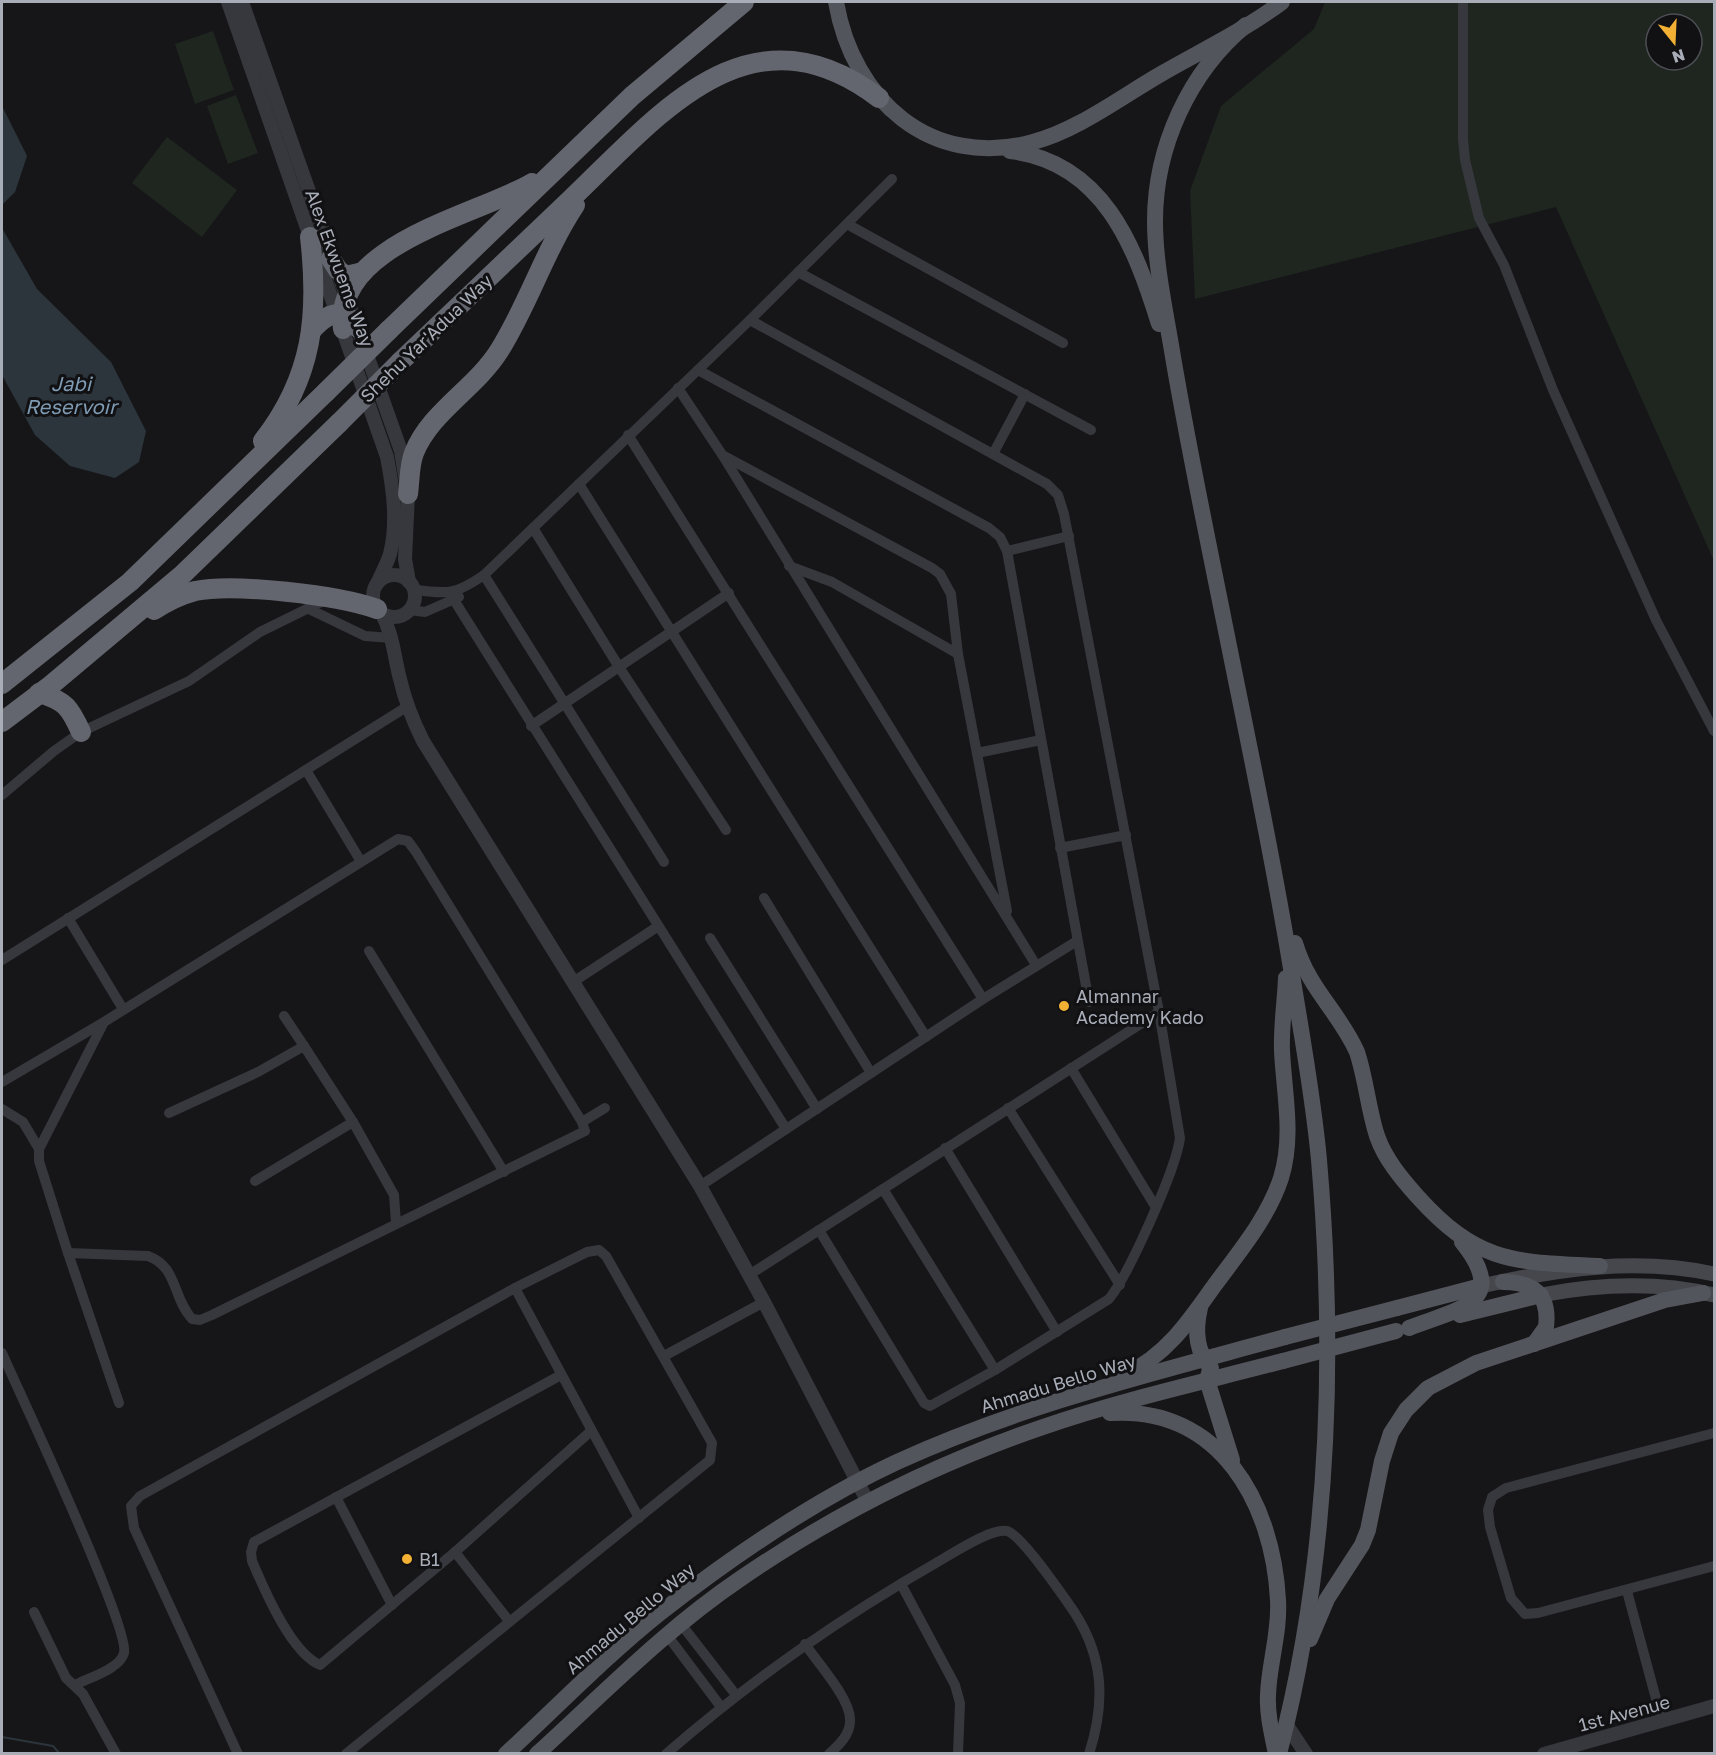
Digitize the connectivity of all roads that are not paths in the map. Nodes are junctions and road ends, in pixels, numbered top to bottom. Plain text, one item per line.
1 (228, 2) edge
2 (242, 2) edge
3 (744, 2) edge
4 (836, 2) edge
5 (1282, 2) edge
6 (1463, 2) edge
7 (1246, 25) junction
8 (879, 98) junction
9 (994, 149) junction
10 (557, 168) junction
11 (598, 173) junction
12 (892, 179) dead end
13 (847, 225) junction
14 (310, 237) junction
15 (331, 259) junction
16 (363, 272) junction
17 (798, 272) junction
18 (345, 317) junction
19 (750, 320) junction
20 (311, 331) junction
21 (1063, 343) dead end
22 (698, 370) junction
23 (1178, 385) junction
24 (678, 388) junction
25 (1025, 394) junction
26 (1091, 430) dead end
27 (628, 435) junction
28 (993, 454) junction
29 (723, 456) junction
30 (579, 484) junction
31 (408, 494) junction
32 (220, 498) junction
33 (533, 528) junction
34 (1068, 536) junction
35 (1007, 550) junction
36 (789, 566) junction
37 (484, 575) junction
38 (474, 582) junction
39 (377, 584) junction
40 (412, 586) junction
41 (729, 593) junction
42 (330, 598) junction
43 (454, 600) junction
44 (309, 609) junction
45 (379, 610) junction
46 (409, 611) junction
47 (672, 630) junction
48 (394, 645) junction
49 (96, 648) junction
50 (958, 654) junction
51 (619, 667) junction
52 (2, 684) edge
53 (39, 693) junction
54 (564, 703) junction
55 (408, 706) junction
56 (2, 722) edge
57 (531, 726) junction
58 (1714, 731) edge
59 (81, 732) junction
60 (1041, 740) junction
61 (977, 753) junction
62 (306, 770) junction
63 (2, 795) edge
64 (726, 830) dead end
65 (1126, 835) junction
66 (1060, 848) junction
67 (360, 860) junction
68 (664, 862) dead end
69 (1274, 873) junction
70 (764, 898) dead end
71 (1008, 917) junction
72 (69, 918) junction
73 (657, 927) junction
74 (710, 938) dead end
75 (1077, 941) junction
76 (1287, 944) junction
77 (369, 951) dead end
78 (2, 960) edge
79 (1036, 964) junction
80 (573, 982) junction
81 (982, 999) junction
82 (1089, 1002) dead end
83 (123, 1009) junction
84 (1159, 1012) junction
85 (284, 1016) dead end
86 (104, 1022) junction
87 (926, 1037) junction
88 (304, 1046) junction
89 (1071, 1068) junction
90 (872, 1072) junction
91 (2, 1082) edge
92 (605, 1108) dead end
93 (1008, 1108) junction
94 (2, 1109) edge
95 (817, 1109) junction
96 (169, 1113) dead end
97 (353, 1122) junction
98 (582, 1122) junction
99 (786, 1129) junction
100 (945, 1148) junction
101 (39, 1149) junction
102 (504, 1172) junction
103 (255, 1181) dead end
104 (700, 1186) junction
105 (883, 1189) junction
106 (1155, 1206) junction
107 (396, 1223) junction
108 (819, 1230) junction
109 (1453, 1231) junction
110 (68, 1253) junction
111 (1600, 1266) junction
112 (1714, 1274) edge
113 (749, 1275) junction
114 (1503, 1282) junction
115 (1120, 1285) junction
116 (1481, 1286) junction
117 (515, 1288) junction
118 (1709, 1294) edge
119 (1540, 1296) junction
120 (764, 1302) junction
121 (1201, 1304) junction
122 (1402, 1329) junction
123 (1057, 1332) junction
124 (1533, 1345) junction
125 (2, 1353) edge
126 (664, 1356) junction
127 (1207, 1369) junction
128 (995, 1370) junction
129 (561, 1375) junction
130 (6, 1376) edge
131 (1079, 1395) junction
132 (119, 1403) dead end
133 (1076, 1416) junction
134 (591, 1431) junction
135 (1714, 1433) edge
136 (1233, 1465) junction
137 (857, 1483) junction
138 (336, 1497) junction
139 (868, 1502) junction
140 (639, 1518) junction
141 (455, 1552) junction
142 (1714, 1566) edge
143 (900, 1584) junction
144 (1627, 1591) junction
145 (392, 1605) junction
146 (34, 1612) dead end
147 (509, 1621) junction
148 (681, 1624) junction
149 (667, 1635) junction
150 (805, 1644) junction
151 (1298, 1674) junction
152 (75, 1685) junction
153 (736, 1695) junction
154 (1714, 1706) edge
155 (721, 1707) junction
156 (1662, 1721) junction
157 (1286, 1724) junction
158 (116, 1754) edge
159 (238, 1754) edge
160 (346, 1754) edge
161 (506, 1754) edge
162 (537, 1754) edge
163 (666, 1754) edge
164 (829, 1754) edge
165 (958, 1754) edge
166 (1089, 1754) edge
167 (1277, 1754) edge
168 (1306, 1754) edge
169 (1544, 1754) edge

1 - 14 street, Alex Ekwueme Way
2 - 15 street, Alex Ekwueme Way
3 - 10 highway, Shehu Yar'Adua Way
4 - 8 main road
5 - 7 main road
6 - 58 street
7 - 9 main road
7 - 23 main road
8 - 9 main road
8 - 11 highway, Shehu Yar'Adua Way
9 - 23 main road
10 - 16 highway
10 - 32 highway, Shehu Yar'Adua Way, bridge
11 - 31 highway
11 - 49 highway, Shehu Yar'Adua Way, bridge
12 - 13 street
13 - 17 street
13 - 21 street
14 - 18 street, Alex Ekwueme Way
14 - 20 highway
15 - 16 highway
15 - 18 street, Alex Ekwueme Way
16 - 18 highway
17 - 19 street
17 - 25 street
18 - 20 highway
18 - 31 street, Alex Ekwueme Way
18 - 39 street, Alex Ekwueme Way
19 - 22 street
19 - 28 street
20 - 32 highway
22 - 24 street
22 - 35 street
23 - 69 main road
24 - 27 street
24 - 29 street
25 - 26 street
25 - 28 street
27 - 30 street
27 - 41 street
28 - 34 street
29 - 36 street
29 - 50 street
30 - 33 street
30 - 47 street
31 - 40 street, Alex Ekwueme Way
32 - 52 highway, Shehu Yar'Adua Way
33 - 37 street
33 - 51 street
34 - 35 street
34 - 65 street
35 - 60 street
36 - 50 street
36 - 71 street
37 - 38 street
37 - 54 street
38 - 40 street
38 - 43 street
39 - 40 street
39 - 45 street
40 - 46 street
41 - 47 street
41 - 81 street
42 - 44 street
42 - 45 highway
42 - 49 highway
43 - 46 street
43 - 57 street
44 - 48 street
44 - 59 street
45 - 46 street
45 - 48 street
46 - 48 street
47 - 51 street
47 - 87 street
48 - 55 street
49 - 53 highway, Shehu Yar'Adua Way
50 - 61 street
51 - 54 street
51 - 64 street
53 - 56 highway, Shehu Yar'Adua Way
53 - 59 highway
54 - 57 street
54 - 68 street
55 - 62 street
55 - 80 street
57 - 73 street
59 - 63 street
60 - 61 street
60 - 66 street
61 - 71 street
62 - 67 street
62 - 72 street
65 - 66 street
65 - 84 street
66 - 75 street
67 - 83 street
67 - 98 street
69 - 76 main road
69 - 109 main road
70 - 90 street
71 - 79 street
72 - 78 street
72 - 83 street
73 - 80 street
73 - 99 street
74 - 95 street
75 - 79 street
75 - 82 street
76 - 121 main road
76 - 151 main road
77 - 102 street
79 - 81 street
80 - 104 street
81 - 87 street
83 - 86 street
84 - 89 street
84 - 106 street
85 - 88 street
86 - 91 street
86 - 101 street
87 - 90 street
88 - 96 street
88 - 97 street
89 - 93 street
89 - 106 street
90 - 95 street
92 - 98 street
93 - 100 street
93 - 115 street
94 - 101 street
95 - 99 street
97 - 103 street
97 - 107 street
98 - 102 street
99 - 104 street
100 - 105 street
100 - 123 street
101 - 110 street
102 - 107 street
104 - 113 street
105 - 108 street
105 - 128 street
106 - 115 street
107 - 110 street
108 - 113 street
108 - 128 street
109 - 111 main road
109 - 116 main road
110 - 132 street
111 - 112 main road
111 - 114 main road
113 - 120 street
114 - 116 main road
114 - 119 main road
115 - 123 street
116 - 122 main road
116 - 127 main road, bridge
117 - 126 street
117 - 129 street
117 - 159 street
118 - 119 main road, Ahmadu Bello Way
118 - 124 main road
119 - 122 main road, Ahmadu Bello Way
119 - 124 main road
120 - 126 street
120 - 137 street
121 - 127 main road
121 - 131 main road
122 - 127 main road, Ahmadu Bello Way, bridge
123 - 128 street
124 - 151 main road
125 - 130 street
126 - 140 street
127 - 131 main road, Ahmadu Bello Way
127 - 133 main road, Ahmadu Bello Way
127 - 136 main road
129 - 134 street
129 - 138 street
130 - 152 street
131 - 137 main road, Ahmadu Bello Way
133 - 136 main road
133 - 139 main road, Ahmadu Bello Way
134 - 140 street
134 - 141 street
135 - 144 street
136 - 167 main road
137 - 139 street
137 - 161 main road, Ahmadu Bello Way
138 - 145 street
138 - 145 street
139 - 148 main road, Ahmadu Bello Way
140 - 147 street
141 - 145 street
141 - 147 street
142 - 144 street
143 - 150 street
143 - 165 street
143 - 166 street
144 - 156 street
146 - 152 street
147 - 160 street
148 - 149 main road, Ahmadu Bello Way
148 - 153 street
149 - 155 street
149 - 162 main road, Ahmadu Bello Way
150 - 153 street
150 - 164 street
151 - 157 main road
152 - 158 street
153 - 155 street
154 - 156 street, 1st Avenue
155 - 163 street
156 - 169 street, 1st Avenue
157 - 167 main road
157 - 168 street

